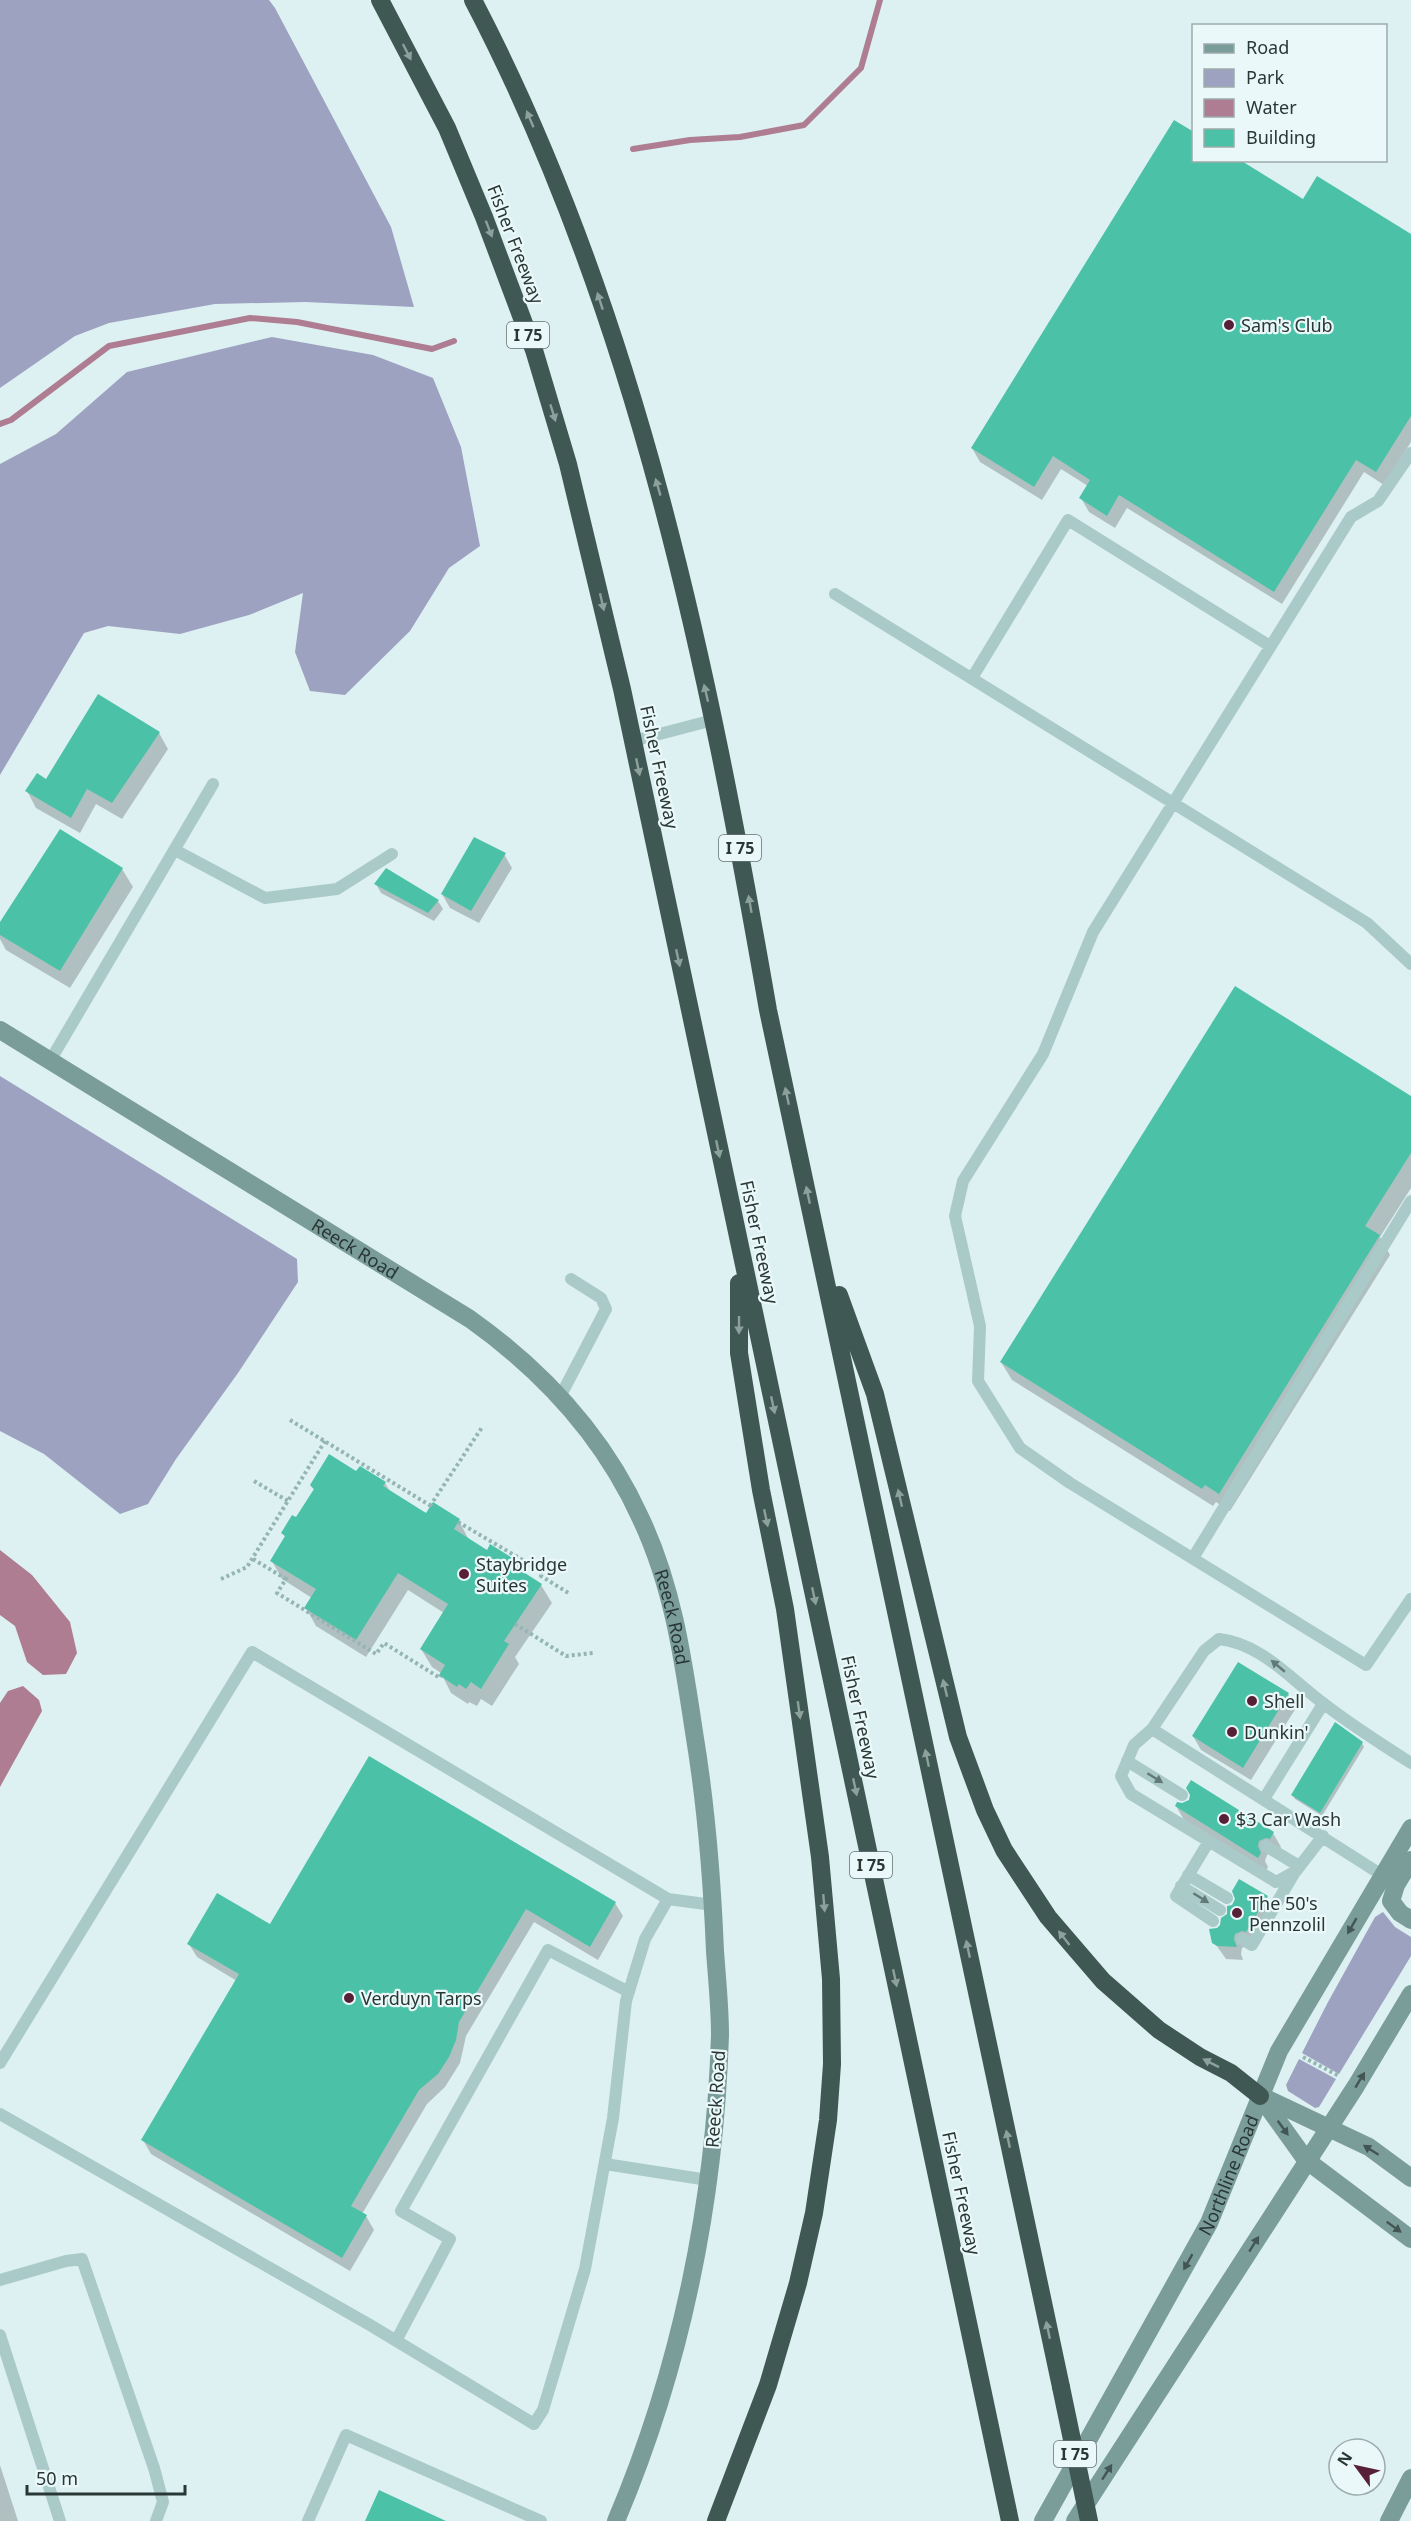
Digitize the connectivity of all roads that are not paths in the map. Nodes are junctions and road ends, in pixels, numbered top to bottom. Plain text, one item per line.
1 (380, 0) edge
2 (473, 0) edge
3 (1411, 453) edge
4 (835, 594) dead end
5 (1270, 646) junction
6 (972, 678) junction
7 (712, 720) junction
8 (633, 741) junction
9 (213, 784) dead end
10 (1174, 803) junction
11 (175, 850) junction
12 (392, 854) dead end
13 (1411, 964) edge
14 (0, 1030) edge
15 (50, 1061) junction
16 (1411, 1201) edge
17 (817, 1237) junction
18 (739, 1246) junction
19 (572, 1279) dead end
20 (560, 1397) junction
21 (1193, 1558) junction
22 (1411, 1599) edge
23 (1323, 1704) junction
24 (1152, 1729) junction
25 (1127, 1761) junction
26 (1411, 1763) edge
27 (1182, 1795) dead end
28 (1264, 1799) junction
29 (1411, 1828) edge
30 (1323, 1836) junction
31 (1209, 1841) junction
32 (1266, 1846) dead end
33 (1411, 1860) edge
34 (1297, 1869) junction
35 (1382, 1875) junction
36 (1182, 1886) junction
37 (1227, 1898) dead end
38 (668, 1899) junction
39 (713, 1905) junction
40 (1220, 1910) dead end
41 (1255, 1917) dead end
42 (1411, 1920) edge
43 (1213, 1921) dead end
44 (1267, 1921) junction
45 (1245, 1933) dead end
46 (629, 1992) junction
47 (1411, 1994) edge
48 (0, 2063) edge
49 (1260, 2096) junction
50 (0, 2114) edge
51 (1328, 2129) junction
52 (1306, 2160) junction
53 (605, 2164) junction
54 (1411, 2178) edge
55 (708, 2180) junction
56 (1411, 2239) edge
57 (0, 2280) edge
58 (0, 2335) edge
59 (396, 2341) junction
60 (1407, 2485) edge
61 (1411, 2512) edge
62 (526, 2518) edge
63 (60, 2521) edge
64 (156, 2521) edge
65 (308, 2521) edge
66 (541, 2521) edge
67 (616, 2521) edge
68 (716, 2521) edge
69 (1010, 2521) edge
70 (1043, 2521) edge
71 (1075, 2521) edge
72 (1089, 2521) edge
73 (1389, 2521) edge

1 -> 8 highway, Fisher Freeway / I 75
7 -> 2 highway, I 75
3 - 5 lane
4 - 6 lane
5 - 6 lane
5 - 10 lane
6 - 10 lane
7 - 8 lane
17 -> 7 highway, I 75
8 -> 18 highway, Fisher Freeway / I 75
9 - 11 lane
10 - 13 lane
10 - 21 lane
11 - 12 lane
11 - 15 lane
14 - 15 main road, Reeck Road
15 - 20 main road, Reeck Road
16 - 21 lane
49 -> 17 highway
72 -> 17 highway, I 75, bridge
18 -> 68 highway
18 -> 69 highway, Fisher Freeway / I 75
19 - 20 lane
20 - 39 main road, Reeck Road
21 - 22 lane
23 -> 24 lane
23 - 26 lane
23 - 28 lane
24 - 25 lane
24 - 28 lane
25 -> 27 lane
25 - 31 lane
28 - 30 lane
29 - 35 main road, Northline Road
30 - 34 lane
30 - 35 lane
31 - 34 lane
31 - 36 lane
32 - 34 lane
33 - 42 main road
34 - 44 lane
35 -> 49 main road, Northline Road
36 - 37 lane
36 -> 40 lane
36 - 43 lane
38 - 39 lane
38 - 46 lane
38 - 48 lane
39 - 55 main road, Reeck Road
41 - 44 lane
44 - 45 lane
46 - 53 lane
46 - 59 lane
51 -> 47 main road
49 - 51 main road
49 -> 52 main road
49 -> 70 main road, Northline Road
50 - 59 lane
51 - 52 main road
54 -> 51 main road
52 -> 56 main road
71 -> 52 main road
53 - 55 lane
53 - 59 lane
55 - 67 main road, Reeck Road
57 - 64 lane
58 - 63 lane
60 - 61 main road
60 - 73 main road
62 - 65 lane
62 - 66 lane

